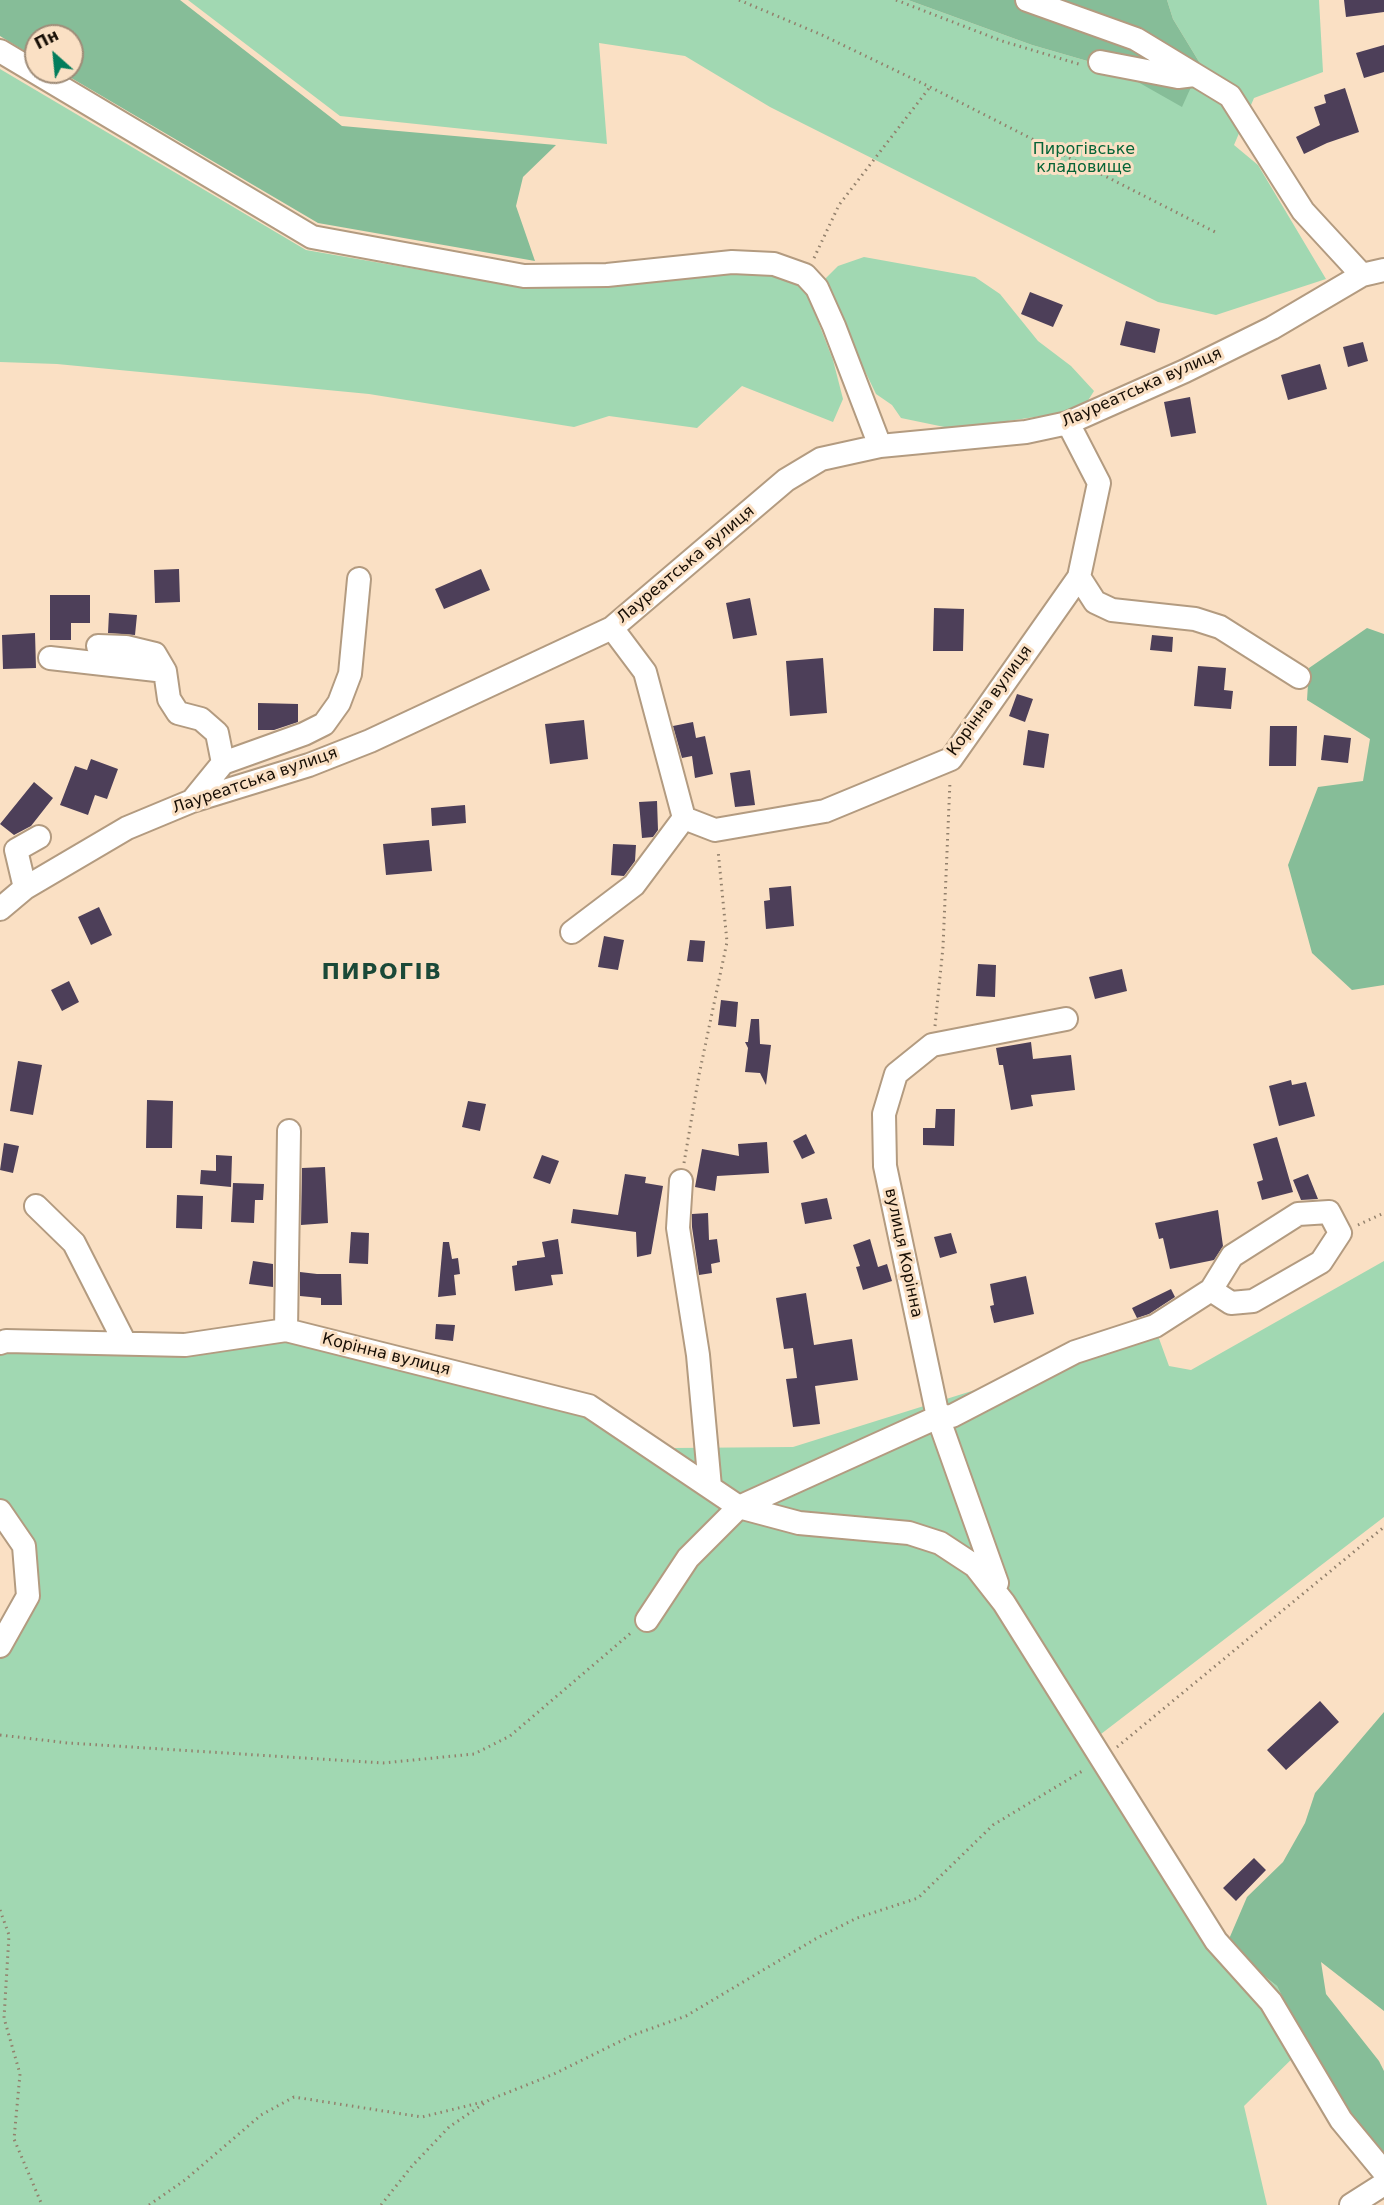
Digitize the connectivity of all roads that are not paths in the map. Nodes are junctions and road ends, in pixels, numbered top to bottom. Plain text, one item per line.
1 (1027, 0) edge
2 (0, 51) edge
3 (1100, 62) road end
4 (1195, 74) junction
5 (1373, 272) edge
6 (1068, 423) junction
7 (880, 446) junction
8 (1079, 577) junction
9 (359, 579) dead end
10 (612, 628) junction
11 (98, 646) dead end
12 (50, 658) dead end
13 (165, 671) junction
14 (1299, 677) dead end
15 (223, 763) junction
16 (192, 801) junction
17 (684, 818) junction
18 (39, 837) dead end
19 (25, 888) junction
20 (0, 909) edge
21 (573, 932) dead end
22 (1066, 1019) dead end
23 (290, 1131) dead end
24 (681, 1181) road end
25 (36, 1206) dead end
26 (1211, 1290) junction
27 (286, 1330) junction
28 (0, 1343) edge
29 (124, 1343) junction
30 (938, 1417) junction
31 (710, 1487) junction
32 (740, 1507) junction
33 (0, 1511) edge
34 (1004, 1603) junction
35 (646, 1620) road end
36 (0, 1646) edge
37 (1384, 2172) edge
38 (1384, 2184) edge
39 (1351, 2205) edge

1 - 4 street
2 - 7 street
3 - 4 street
4 - 5 street
5 - 6 street, Лауреатська вулиця
6 - 7 street, Лауреатська вулиця
6 - 8 street, Корінна вулиця
7 - 10 street, Лауреатська вулиця
8 - 14 street
8 - 17 street, Корінна вулиця
9 - 15 street
10 - 16 street, Лауреатська вулиця
10 - 17 street
11 - 13 street
12 - 13 street
13 - 15 street
15 - 16 street
16 - 19 street, Лауреатська вулиця
17 - 21 street
18 - 19 street
19 - 20 street, Лауреатська вулиця
22 - 30 street, вулиця Корінна
23 - 27 street
24 - 31 street
25 - 29 street
26 - 26 street
26 - 30 street
27 - 29 street, Корінна вулиця
27 - 31 street, Корінна вулиця
28 - 29 street, Корінна вулиця
30 - 32 street
30 - 34 street, вулиця Корінна
31 - 32 street, Корінна вулиця
32 - 34 street, Корінна вулиця
32 - 35 street
33 - 36 street
34 - 37 street
38 - 39 street

